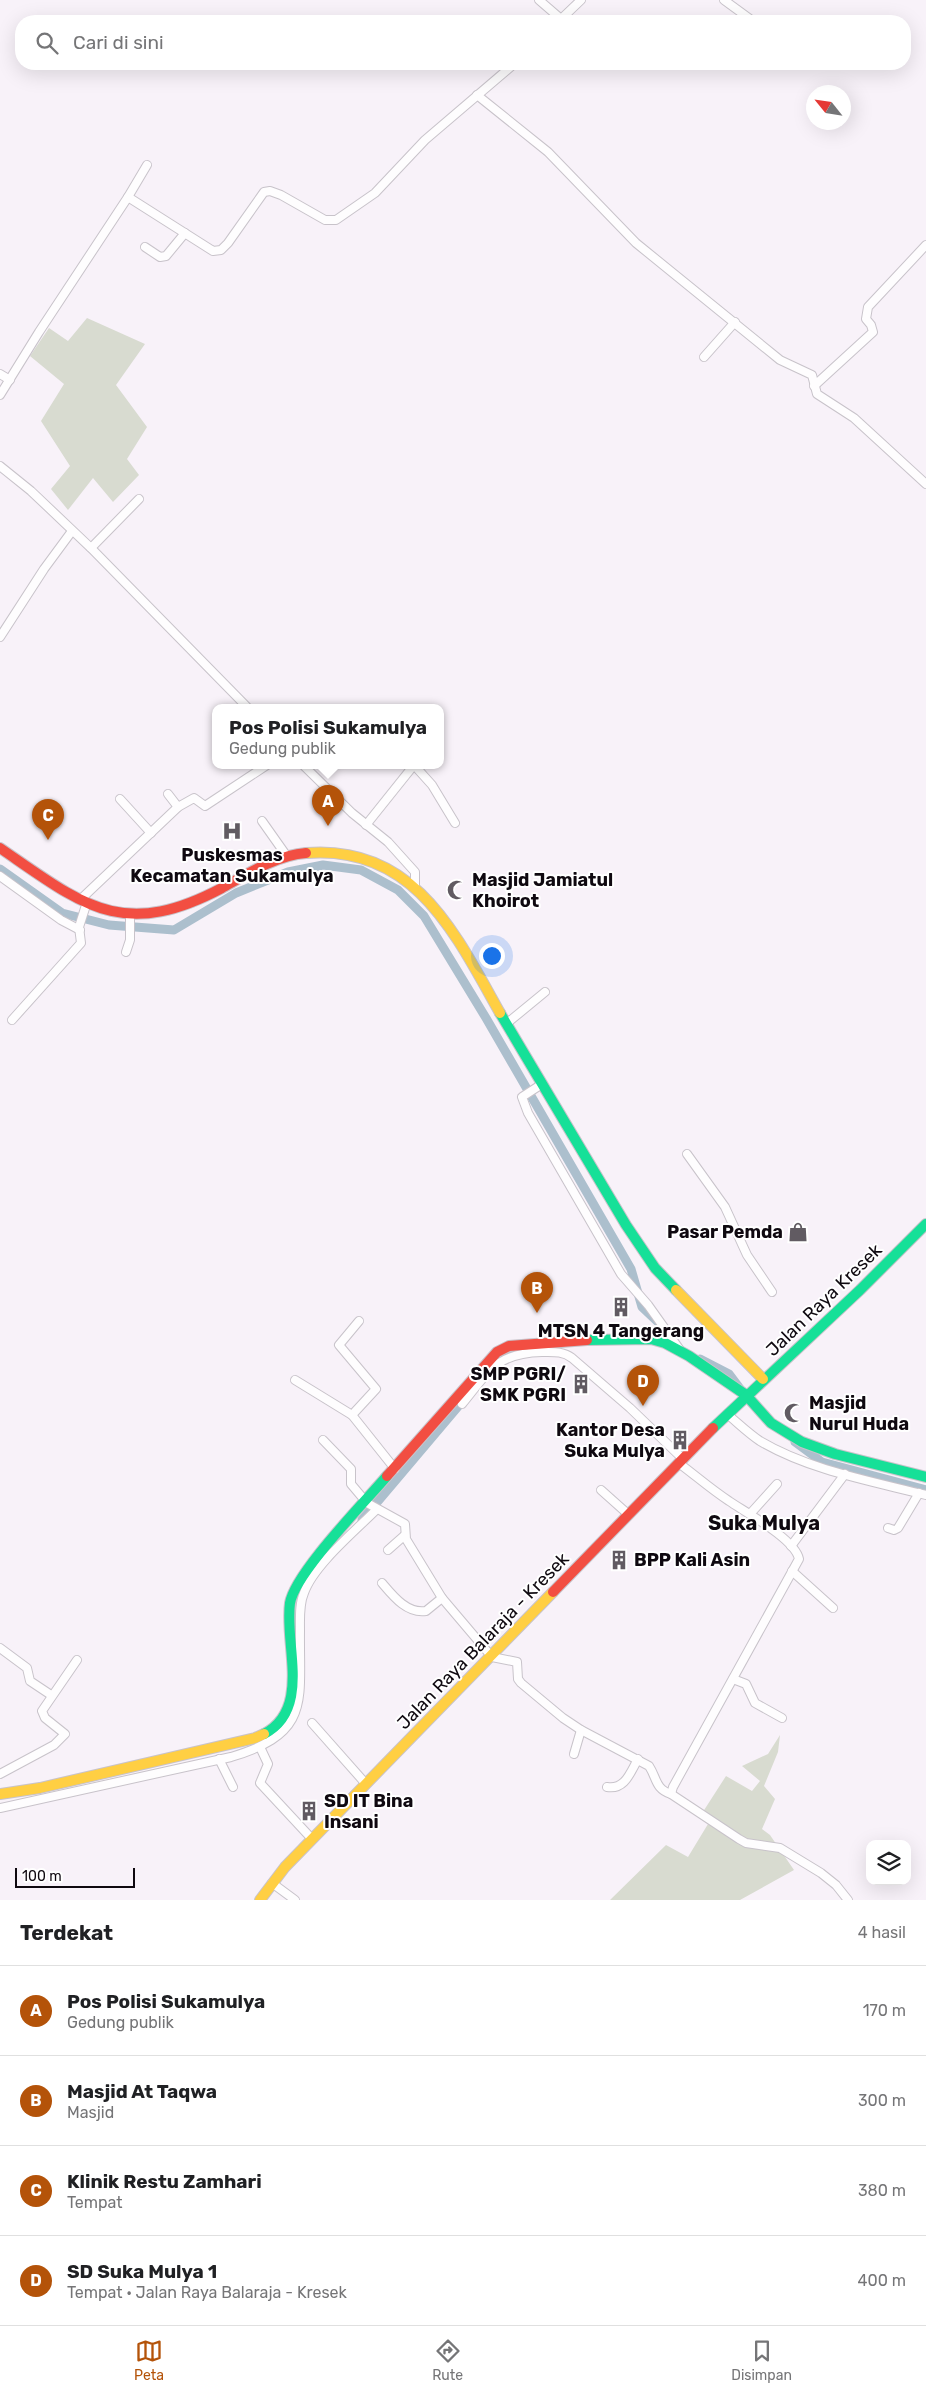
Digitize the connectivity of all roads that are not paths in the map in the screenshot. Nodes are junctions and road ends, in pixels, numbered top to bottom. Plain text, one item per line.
1 (539, 0) edge
2 (581, 0) edge
3 (724, 0) edge
4 (555, 15) edge
5 (565, 15) edge
6 (745, 15) edge
7 (507, 70) edge
8 (477, 95) junction
9 (147, 165) dead end
10 (128, 197) junction
11 (185, 233) junction
12 (926, 245) edge
13 (145, 247) dead end
14 (735, 322) junction
15 (704, 357) dead end
16 (0, 374) edge
17 (10, 380) junction
18 (814, 386) junction
19 (0, 395) edge
20 (0, 466) edge
21 (926, 484) edge
22 (140, 499) dead end
23 (72, 531) junction
24 (91, 548) junction
25 (0, 637) edge
26 (244, 704) edge
27 (261, 769) edge
28 (307, 769) edge
29 (411, 769) edge
30 (418, 769) edge
31 (168, 794) dead end
32 (120, 799) dead end
33 (178, 807) junction
34 (262, 821) dead end
35 (455, 823) dead end
36 (366, 825) junction
37 (150, 832) junction
38 (0, 848) edge
39 (286, 855) junction
40 (0, 876) edge
41 (415, 886) junction
42 (84, 900) junction
43 (130, 918) junction
44 (80, 928) junction
45 (126, 952) dead end
46 (546, 992) dead end
47 (12, 1020) dead end
48 (506, 1024) junction
49 (542, 1084) junction
50 (688, 1154) dead end
51 (926, 1224) edge
52 (772, 1292) dead end
53 (359, 1321) dead end
54 (681, 1352) junction
55 (295, 1380) dead end
56 (763, 1380) junction
57 (745, 1396) junction
58 (462, 1404) dead end
59 (730, 1411) junction
60 (352, 1416) junction
61 (323, 1440) dead end
62 (682, 1462) junction
63 (849, 1468) junction
64 (395, 1469) junction
65 (926, 1477) edge
66 (777, 1484) dead end
67 (601, 1490) dead end
68 (923, 1494) edge
69 (372, 1506) junction
70 (750, 1514) junction
71 (628, 1515) junction
72 (888, 1528) dead end
73 (405, 1535) junction
74 (791, 1546) junction
75 (388, 1550) dead end
76 (792, 1571) junction
77 (382, 1583) dead end
78 (442, 1598) junction
79 (833, 1608) dead end
80 (0, 1648) edge
81 (492, 1657) junction
82 (77, 1660) dead end
83 (733, 1679) junction
84 (51, 1695) junction
85 (782, 1718) dead end
86 (312, 1723) dead end
87 (581, 1730) junction
88 (260, 1747) junction
89 (574, 1754) dead end
90 (638, 1759) junction
91 (218, 1760) junction
92 (0, 1774) edge
93 (114, 1777) junction
94 (366, 1784) junction
95 (233, 1788) dead end
96 (607, 1788) dead end
97 (0, 1794) edge
98 (671, 1794) junction
99 (0, 1808) edge
100 (312, 1839) junction
101 (272, 1882) junction
102 (260, 1900) edge
103 (295, 1900) edge
104 (848, 1900) edge

1 - 4 street
2 - 5 street
3 - 6 street
7 - 8 street
8 - 11 street
8 - 14 street
9 - 10 street
10 - 11 street
10 - 17 street
11 - 13 street
12 - 18 street
14 - 15 street
14 - 18 street
16 - 17 street
17 - 19 street
18 - 21 street
20 - 23 street
22 - 24 street
23 - 24 street
23 - 25 street
24 - 26 street
27 - 33 street
28 - 36 street
29 - 36 street
30 - 35 street
31 - 33 street
32 - 37 street
33 - 37 street
34 - 39 street
36 - 41 street
37 - 42 street
38 - 42 street
39 - 41 street
39 - 43 street
40 - 44 street
41 - 48 street
42 - 43 street
42 - 44 street
43 - 45 street
44 - 47 street
46 - 48 street
48 - 49 street
49 - 54 street
49 - 56 street
50 - 52 street
51 - 56 street, Jalan Raya Kresek
53 - 60 street
54 - 57 street
54 - 64 street
55 - 60 street
56 - 57 street, Jalan Raya Kresek
57 - 59 street, Jalan Raya Kresek
57 - 63 street
58 - 62 street
59 - 62 street, Jalan Raya Balaraja - Kresek
59 - 63 street
60 - 64 street
61 - 69 street
62 - 70 street
62 - 71 street, Jalan Raya Balaraja - Kresek
63 - 65 street
63 - 68 street
63 - 74 street
64 - 69 street
66 - 70 street
67 - 71 street
68 - 72 street
69 - 73 street
69 - 88 street
69 - 93 street
70 - 74 street
71 - 81 street, Jalan Raya Balaraja - Kresek
73 - 75 street
73 - 78 street
74 - 76 street
76 - 79 street
76 - 83 street
77 - 78 street
78 - 81 street
80 - 84 street
81 - 87 street
81 - 94 street, Jalan Raya Balaraja - Kresek
82 - 84 street
83 - 85 street
83 - 98 street
84 - 92 street
86 - 94 street
87 - 89 street
87 - 90 street
88 - 91 street
88 - 100 street
90 - 96 street
90 - 98 street
91 - 93 street
91 - 95 street
93 - 97 street
93 - 99 street
94 - 100 street, Jalan Raya Balaraja - Kresek
98 - 104 street
100 - 101 street, Jalan Raya Balaraja - Kresek
101 - 102 street, Jalan Raya Balaraja - Kresek
101 - 103 street

